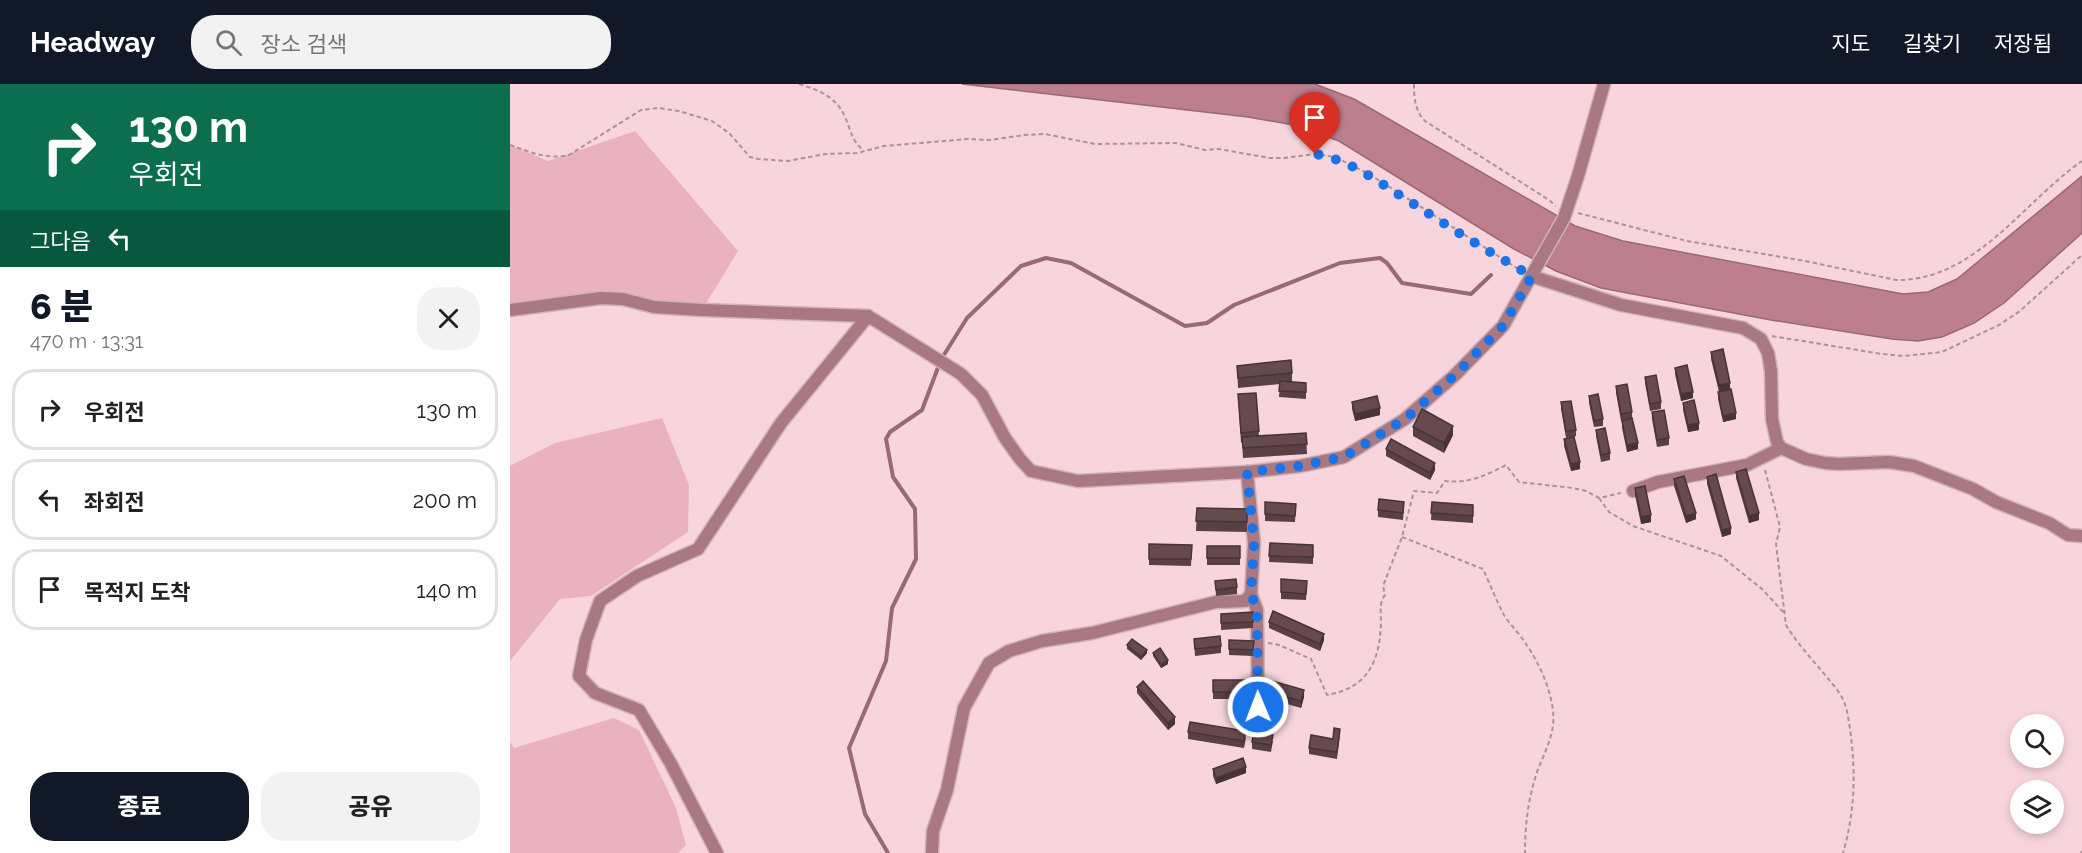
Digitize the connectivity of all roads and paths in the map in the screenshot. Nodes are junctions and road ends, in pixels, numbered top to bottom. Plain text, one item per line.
1 (799, 84) edge
2 (1414, 84) edge
3 (1604, 84) edge
4 (510, 145) edge
5 (863, 150) junction
6 (2082, 161) edge
7 (1565, 215) junction
8 (2082, 255) edge
9 (1534, 272) junction
10 (510, 310) edge
11 (868, 316) junction
12 (1754, 333) junction
13 (1781, 448) junction
14 (1762, 459) junction
15 (1247, 472) junction
16 (1633, 491) joint
17 (1599, 498) junction
18 (2082, 536) edge
19 (1402, 537) junction
20 (1251, 594) junction
21 (1784, 613) junction
22 (1257, 640) junction
23 (1258, 707) dead end
24 (717, 853) edge
25 (932, 853) edge
26 (1525, 853) edge
27 (1843, 853) edge

1 - 5 path
2 - 7 path
3 - 7 street
4 - 5 path
5 - 9 path
6 - 7 path
7 - 9 street
8 - 12 path
9 - 12 street
9 - 15 street
10 - 11 street
11 - 15 street
11 - 24 street
12 - 13 street
13 - 14 street
13 - 18 street
14 - 16 street
14 - 21 path
15 - 20 street
16 - 17 path
17 - 19 path
17 - 21 path
19 - 22 path
19 - 26 path
20 - 22 street
20 - 25 street
21 - 27 path
22 - 23 street

